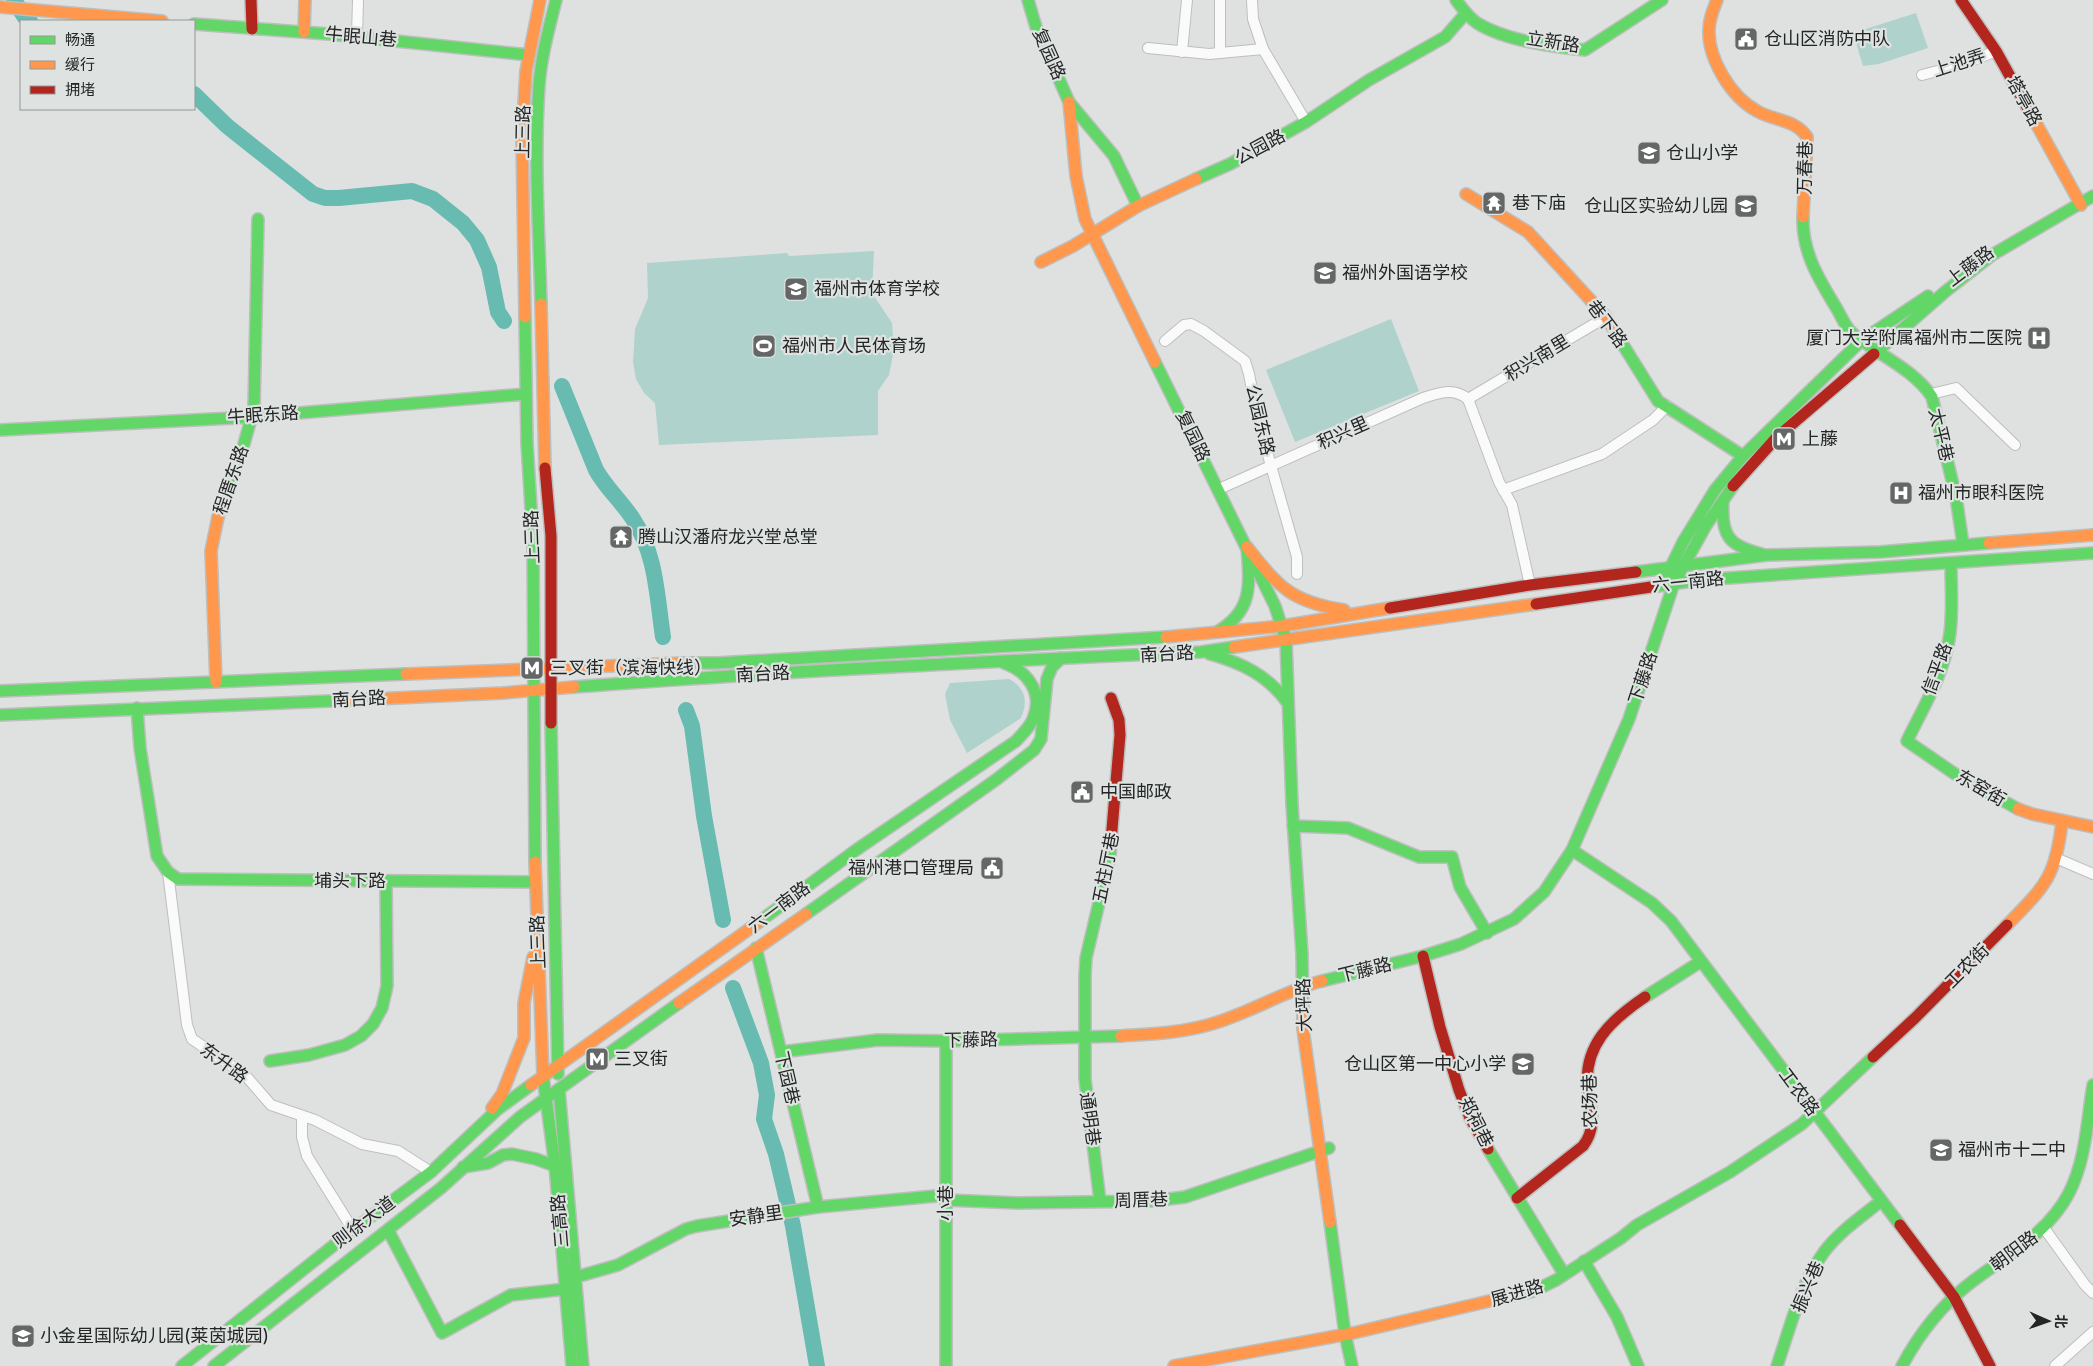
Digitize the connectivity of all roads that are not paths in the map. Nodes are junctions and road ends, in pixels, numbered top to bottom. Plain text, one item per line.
1 (251, 0) edge
2 (305, 0) edge
3 (358, 0) edge
4 (540, 0) edge
5 (556, 0) edge
6 (1028, 0) edge
7 (1187, 0) edge
8 (1220, 0) edge
9 (1252, 0) edge
10 (1456, 0) edge
11 (1718, 0) edge
12 (1961, 0) edge
13 (1657, 1) edge
14 (6, 7) edge
15 (1466, 13) junction
16 (149, 20) edge
17 (195, 24) edge
18 (252, 28) junction
19 (304, 32) junction
20 (357, 36) junction
21 (1148, 48) dead end
22 (1263, 49) junction
23 (1996, 51) junction
24 (1182, 52) junction
25 (1220, 53) junction
26 (529, 54) junction
27 (1922, 76) dead end
28 (1069, 102) junction
29 (1306, 122) junction
30 (1466, 194) dead end
31 (2093, 196) edge
32 (2081, 205) junction
33 (1138, 206) junction
34 (258, 219) dead end
35 (1093, 233) junction
36 (1042, 262) dead end
37 (1606, 317) junction
38 (1862, 340) junction
39 (1165, 341) dead end
40 (1877, 349) junction
41 (526, 394) junction
42 (1930, 394) junction
43 (1468, 399) junction
44 (1667, 406) junction
45 (252, 417) junction
46 (0, 430) edge
47 (2015, 445) dead end
48 (1743, 456) junction
49 (1270, 464) junction
50 (1219, 488) junction
51 (1503, 490) junction
52 (1723, 502) junction
53 (2093, 535) edge
54 (1963, 544) junction
55 (1247, 547) junction
56 (2093, 553) edge
57 (1767, 555) junction
58 (1951, 563) junction
59 (1686, 565) junction
60 (1671, 567) junction
61 (1296, 574) dead end
62 (1674, 583) junction
63 (1662, 585) junction
64 (1530, 586) junction
65 (1363, 613) junction
66 (1282, 626) junction
67 (1214, 634) junction
68 (1286, 641) junction
69 (1201, 652) junction
70 (1061, 658) junction
71 (991, 661) junction
72 (533, 668) junction
73 (552, 668) junction
74 (216, 682) junction
75 (552, 688) junction
76 (533, 690) junction
77 (0, 691) edge
78 (1111, 698) dead end
79 (1287, 702) junction
80 (137, 708) junction
81 (0, 715) edge
82 (1907, 741) joint
83 (2062, 820) junction
84 (1293, 826) junction
85 (2093, 827) edge
86 (1572, 850) junction
87 (2058, 859) junction
88 (168, 872) junction
89 (2093, 874) edge
90 (386, 881) junction
91 (535, 882) junction
92 (1488, 933) junction
93 (538, 939) junction
94 (756, 948) junction
95 (1423, 956) junction
96 (1700, 962) junction
97 (1304, 986) junction
98 (1083, 1037) junction
99 (946, 1041) junction
100 (781, 1052) junction
101 (270, 1061) dead end
102 (557, 1067) junction
103 (543, 1076) junction
104 (2093, 1085) edge
105 (559, 1089) junction
106 (546, 1099) junction
107 (2091, 1100) edge
108 (1815, 1113) junction
109 (302, 1116) junction
110 (457, 1148) junction
111 (1324, 1150) junction
112 (555, 1166) junction
113 (463, 1167) junction
114 (431, 1172) junction
115 (946, 1198) junction
116 (1517, 1198) junction
117 (1100, 1201) junction
118 (1881, 1201) junction
119 (818, 1207) junction
120 (2044, 1228) junction
121 (353, 1230) junction
122 (388, 1230) junction
123 (1584, 1261) junction
124 (1564, 1274) junction
125 (576, 1277) junction
126 (566, 1288) junction
127 (2093, 1293) edge
128 (1954, 1297) junction
129 (2093, 1332) edge
130 (1349, 1334) junction
131 (182, 1366) edge
132 (214, 1366) edge
133 (572, 1366) edge
134 (583, 1366) edge
135 (946, 1366) edge
136 (1174, 1366) edge
137 (1352, 1366) edge
138 (1361, 1366) edge
139 (1638, 1366) edge
140 (1777, 1366) edge
141 (1902, 1366) edge
142 (1990, 1366) edge
143 (2054, 1366) edge

1 - 18 main road
2 - 19 main road
3 - 20 street
4 - 26 main road, 上三路
5 - 73 main road, 上三路
6 - 28 main road, 复园路
7 - 24 street
8 - 25 street
9 - 22 street
10 - 15 main road, 立新路
11 - 38 main road, 万春巷
12 - 23 main road, 塔亭路
13 - 15 main road, 立新路
14 - 16 main road
15 - 29 main road, 公园路
17 - 18 main road, 牛眠山巷
18 - 19 main road, 牛眠山巷
19 - 20 main road, 牛眠山巷
20 - 26 main road, 牛眠山巷
21 - 24 street
22 - 25 street
22 - 29 street
23 - 27 street, 上池弄
23 - 32 main road, 塔亭路
24 - 25 street
26 - 41 main road, 上三路
28 - 33 main road, 复园路
28 - 35 main road, 复园路
29 - 33 main road, 公园路
30 - 37 main road, 巷下路
31 - 32 main road, 下藤路
32 - 38 main road, 上藤路
32 - 40 main road, 下藤路
33 - 35 main road, 公园路
34 - 45 main road, 程厝东路
35 - 36 main road, 公园路
35 - 50 main road, 复园路
37 - 43 street, 积兴南里
37 - 44 main road, 巷下路
38 - 40 main road, 万春巷
38 - 48 main road, 上藤路
39 - 49 street, 公园东路
40 - 42 main road, 太平巷
40 - 52 main road, 下藤路
41 - 45 main road, 牛眠东路
41 - 72 main road, 上三路
42 - 47 street
42 - 54 main road, 太平巷
43 - 49 street, 积兴里
43 - 51 street
44 - 48 main road, 巷下路
44 - 51 street
45 - 46 main road, 牛眠东路
45 - 74 main road, 程厝东路
48 - 60 main road, 上藤路
49 - 50 street, 积兴里
49 - 61 street, 公园东路
50 - 55 main road, 复园路
51 - 64 street
52 - 57 main road
52 - 59 main road, 下藤路
53 - 54 main road, 六一南路
54 - 57 main road, 六一南路
55 - 65 main road
55 - 66 main road, 复园路
55 - 67 main road
56 - 58 main road, 六一南路
57 - 59 main road, 六一南路
58 - 62 main road, 六一南路
58 - 82 main road, 信平路
59 - 60 main road, 六一南路
59 - 62 main road, 下藤路
60 - 63 main road, 上藤路
60 - 64 main road, 六一南路
62 - 63 main road, 六一南路
62 - 86 main road, 下藤路
63 - 68 main road, 六一南路
64 - 65 main road, 六一南路
65 - 66 main road, 六一南路
66 - 67 main road, 南台路
66 - 68 main road, 复园路
67 - 73 main road, 南台路
68 - 69 main road, 南台路
68 - 79 main road, 大坪路
69 - 70 main road, 南台路
69 - 79 main road
70 - 71 main road, 南台路
70 - 94 main road, 六一南路
71 - 75 main road, 南台路
71 - 102 main road, 六一南路
72 - 73 main road, 南台路
72 - 74 main road, 南台路
72 - 76 main road, 上三路
73 - 75 main road, 上三路
74 - 77 main road, 南台路
75 - 76 main road, 南台路
75 - 102 main road, 上三路
76 - 80 main road, 南台路
76 - 91 main road, 上三路
78 - 98 main road, 五柱厅巷
79 - 84 main road, 大坪路
80 - 81 main road, 南台路
80 - 88 main road
82 - 83 main road, 东窑街
83 - 85 main road
83 - 87 main road, 工农街
84 - 92 main road
84 - 97 main road, 大坪路
86 - 92 main road, 下藤路
86 - 96 main road, 工农路
87 - 89 street
87 - 108 main road, 工农街
88 - 90 main road, 埔头下路
88 - 109 street, 东升路
90 - 91 main road, 埔头下路
90 - 101 main road
91 - 93 main road, 上三路
92 - 95 main road, 下藤路
93 - 103 main road, 上三路
93 - 110 main road
94 - 100 main road, 下园巷
94 - 105 main road, 六一南路
95 - 97 main road, 下藤路
95 - 116 main road, 郑祠巷
96 - 108 main road, 工农路
96 - 116 main road, 农场巷
97 - 98 main road, 下藤路
97 - 111 main road, 大坪路
98 - 99 main road, 下藤路
98 - 117 main road, 通明巷
99 - 100 main road, 下藤路
99 - 115 main road, 小巷
100 - 119 main road, 下园巷
102 - 103 main road, 六一南路
102 - 105 main road, 上三路
103 - 106 main road, 三高路
103 - 110 main road, 则徐大道
104 - 107 main road, 朝阳路
105 - 106 main road, 则徐大道
105 - 125 main road, 三高路
106 - 112 main road, 三高路
106 - 113 main road, 则徐大道
107 - 120 main road, 朝阳路
108 - 118 main road, 工农路
108 - 123 main road, 展进路
109 - 114 street, 东升路
109 - 121 street
110 - 114 main road, 则徐大道
111 - 117 main road, 周厝巷
111 - 130 main road, 大坪路
112 - 113 main road
112 - 126 main road, 三高路
113 - 122 main road, 则徐大道
114 - 121 main road, 则徐大道
115 - 117 main road, 周厝巷
115 - 119 main road, 安静里
115 - 135 main road, 小巷
116 - 124 main road, 郑祠巷
118 - 128 main road, 工农路
118 - 140 main road, 振兴巷
119 - 125 main road, 安静里
120 - 127 street
120 - 128 main road, 朝阳路
121 - 131 main road, 则徐大道
122 - 126 main road
122 - 132 main road, 则徐大道
123 - 124 main road, 展进路
123 - 139 main road
124 - 130 main road, 展进路
125 - 134 main road, 三高路
126 - 133 main road, 三高路
128 - 141 main road, 朝阳路
128 - 142 main road, 工农路
129 - 143 street
130 - 136 main road, 展进路
130 - 137 main road
130 - 138 main road

